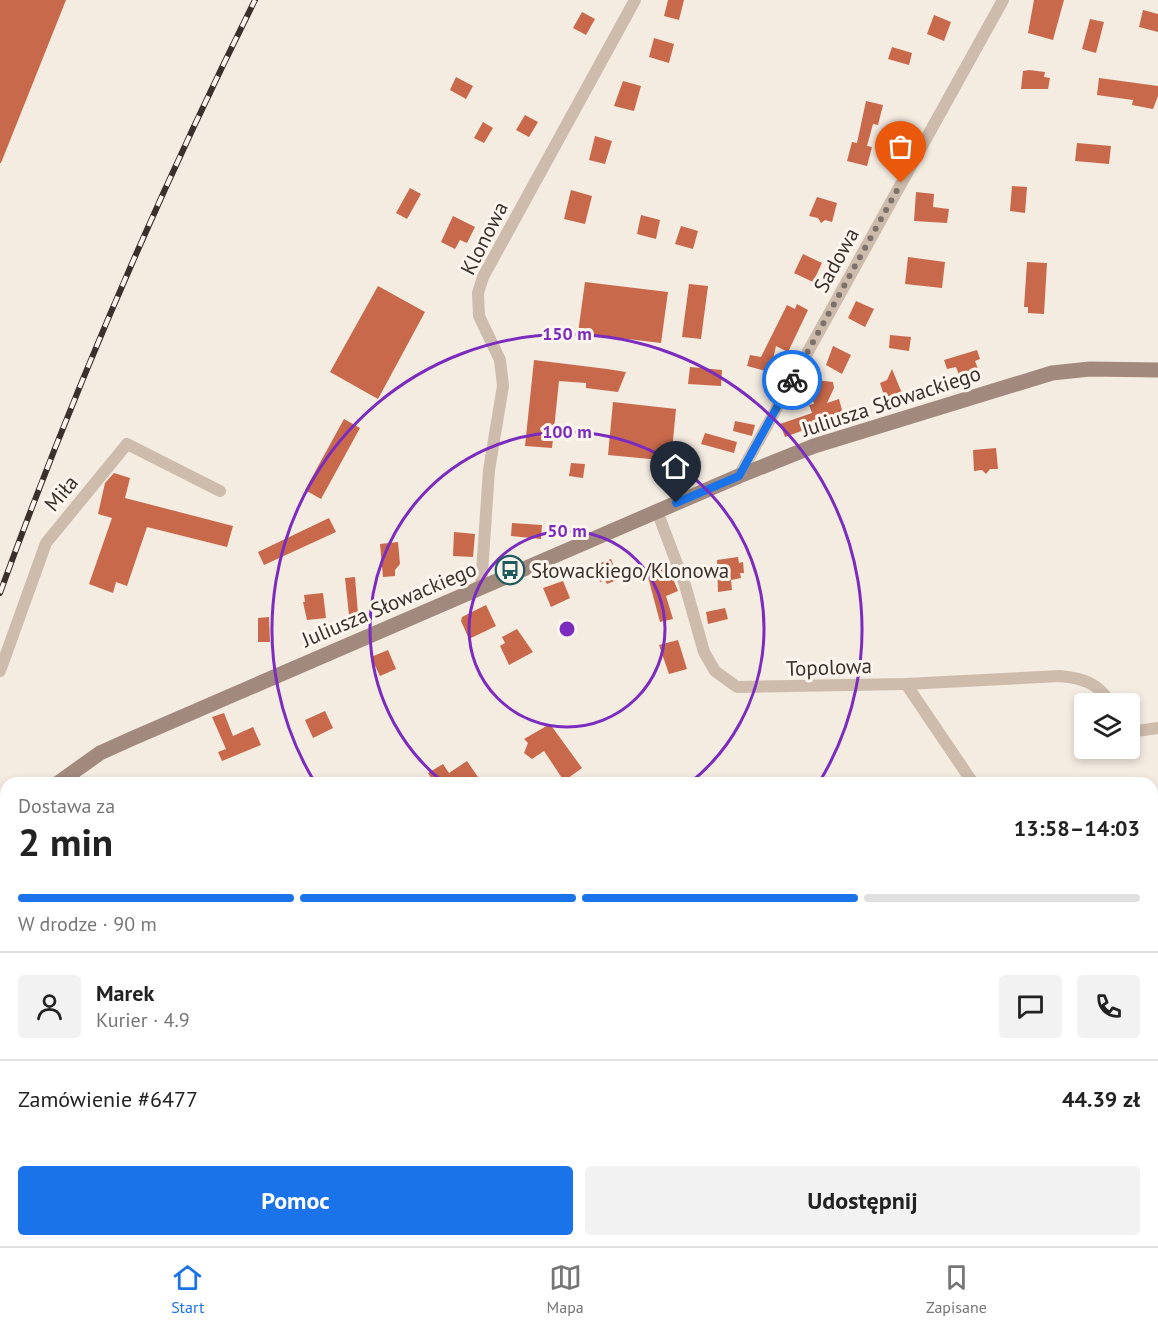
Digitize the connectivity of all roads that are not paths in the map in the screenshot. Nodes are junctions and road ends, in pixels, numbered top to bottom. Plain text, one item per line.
1 (635, 0) edge
2 (1003, 0) edge
3 (1158, 370) edge
4 (739, 476) junction
5 (220, 491) dead end
6 (657, 511) junction
7 (482, 587) junction
8 (0, 671) edge
9 (906, 684) junction
10 (1102, 693) edge
11 (1158, 728) edge
12 (1140, 731) edge
13 (66, 777) edge
14 (969, 777) edge

1 - 7 street, Klonowa
2 - 4 street, Sadowa
3 - 4 street, Juliusza Słowackiego
4 - 6 street, Juliusza Słowackiego
5 - 8 street, Miła
6 - 7 street, Juliusza Słowackiego
6 - 9 street, Topolowa
7 - 13 street, Juliusza Słowackiego
9 - 10 street, Topolowa
9 - 14 street
11 - 12 street

